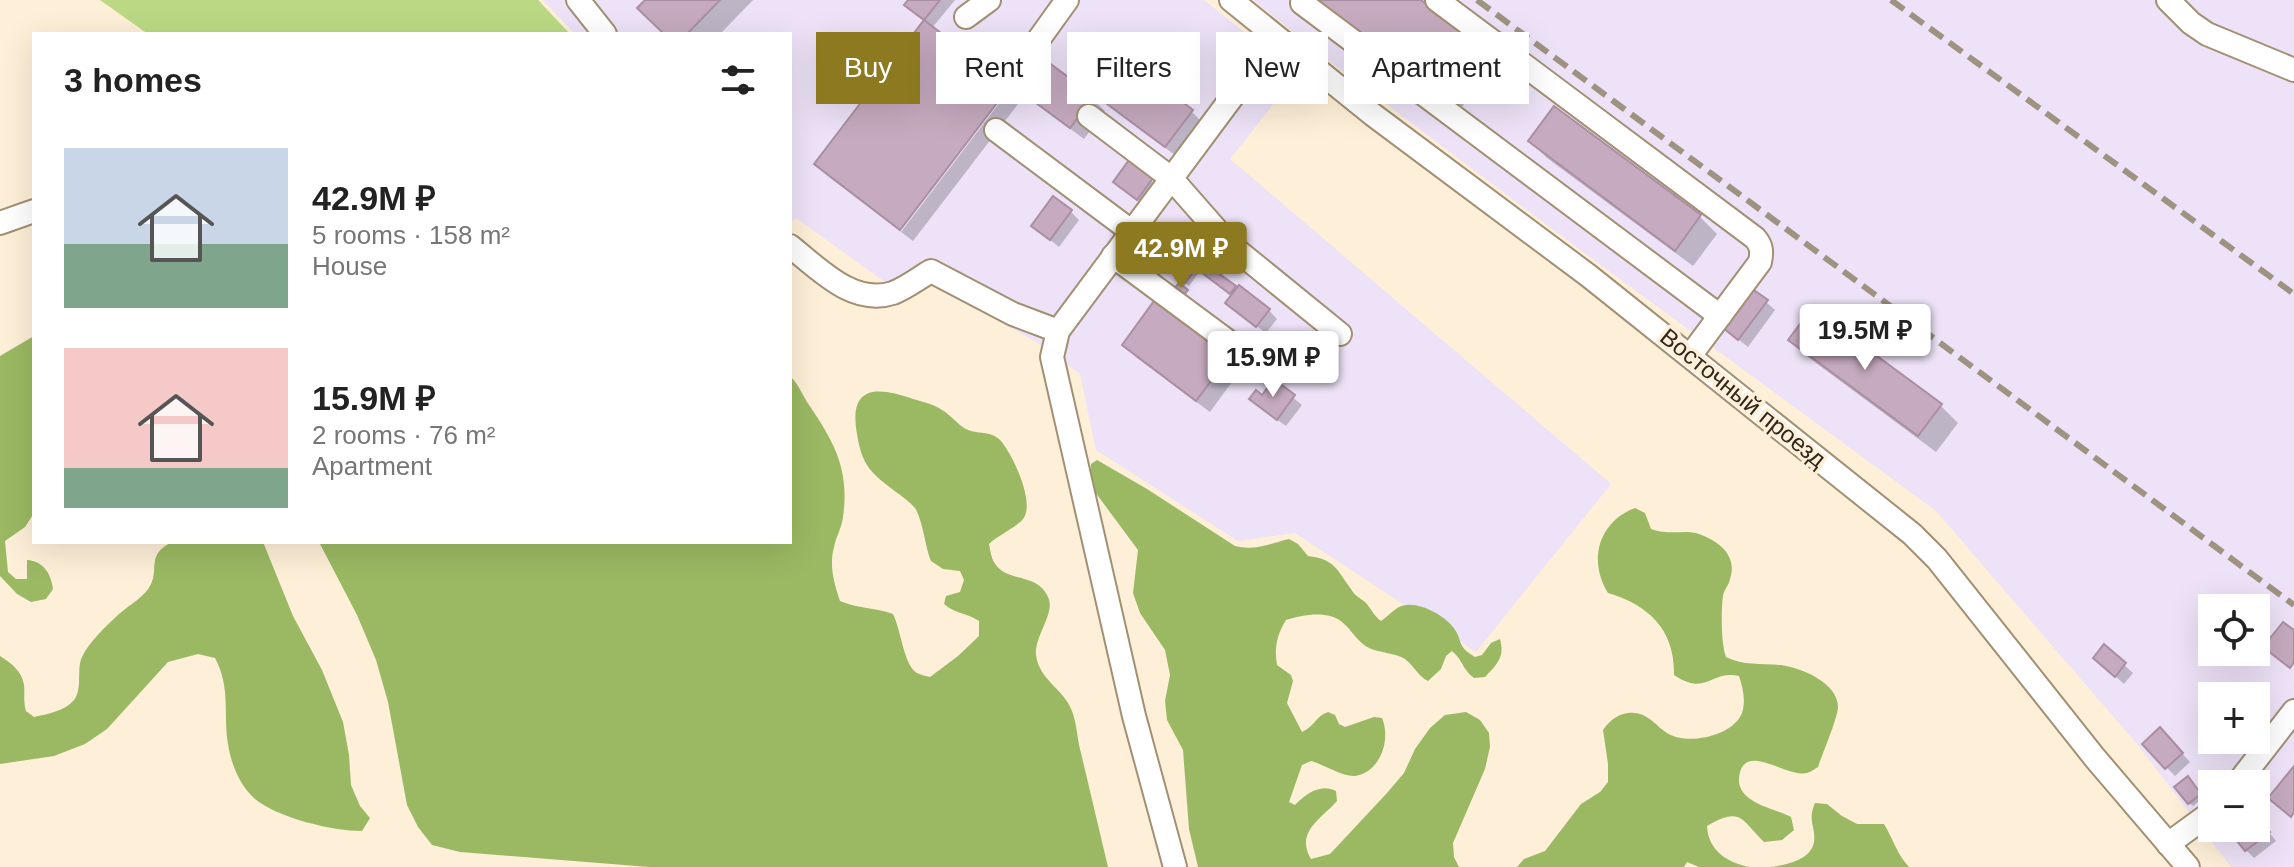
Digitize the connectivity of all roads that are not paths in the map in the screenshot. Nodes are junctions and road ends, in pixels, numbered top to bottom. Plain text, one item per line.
1 (579, 0) edge
2 (989, 0) edge
3 (1067, 0) edge
4 (1231, 0) edge
5 (1437, 0) edge
6 (2168, 0) edge
7 (1302, 3) dead end
8 (966, 17) dead end
9 (603, 32) edge
10 (1044, 32) edge
11 (1269, 32) edge
12 (2294, 70) edge
13 (1328, 79) edge
14 (1226, 104) edge
15 (1089, 116) dead end
16 (996, 130) dead end
17 (1171, 178) junction
18 (32, 212) edge
19 (0, 223) edge
20 (1131, 231) junction
21 (792, 248) edge
22 (1113, 256) junction
23 (1720, 316) junction
24 (1058, 331) junction
25 (1340, 334) dead end
26 (1690, 356) junction
27 (1260, 365) dead end
28 (2294, 711) edge
29 (2248, 770) edge
30 (2198, 822) edge
31 (2168, 844) junction
32 (1175, 867) edge
33 (2188, 867) edge

1 - 9 street
2 - 8 street
3 - 10 street
4 - 11 street, Восточный проезд
5 - 23 street
6 - 12 street
7 - 23 street
13 - 26 street, Восточный проезд
14 - 17 street
15 - 17 street
16 - 20 street
17 - 20 street
17 - 25 street
18 - 19 street
20 - 22 street
21 - 24 street
22 - 24 street
22 - 27 street
23 - 26 street
24 - 32 street
26 - 31 street, Восточный проезд
28 - 29 street
30 - 31 street
31 - 33 street, Восточный проезд

